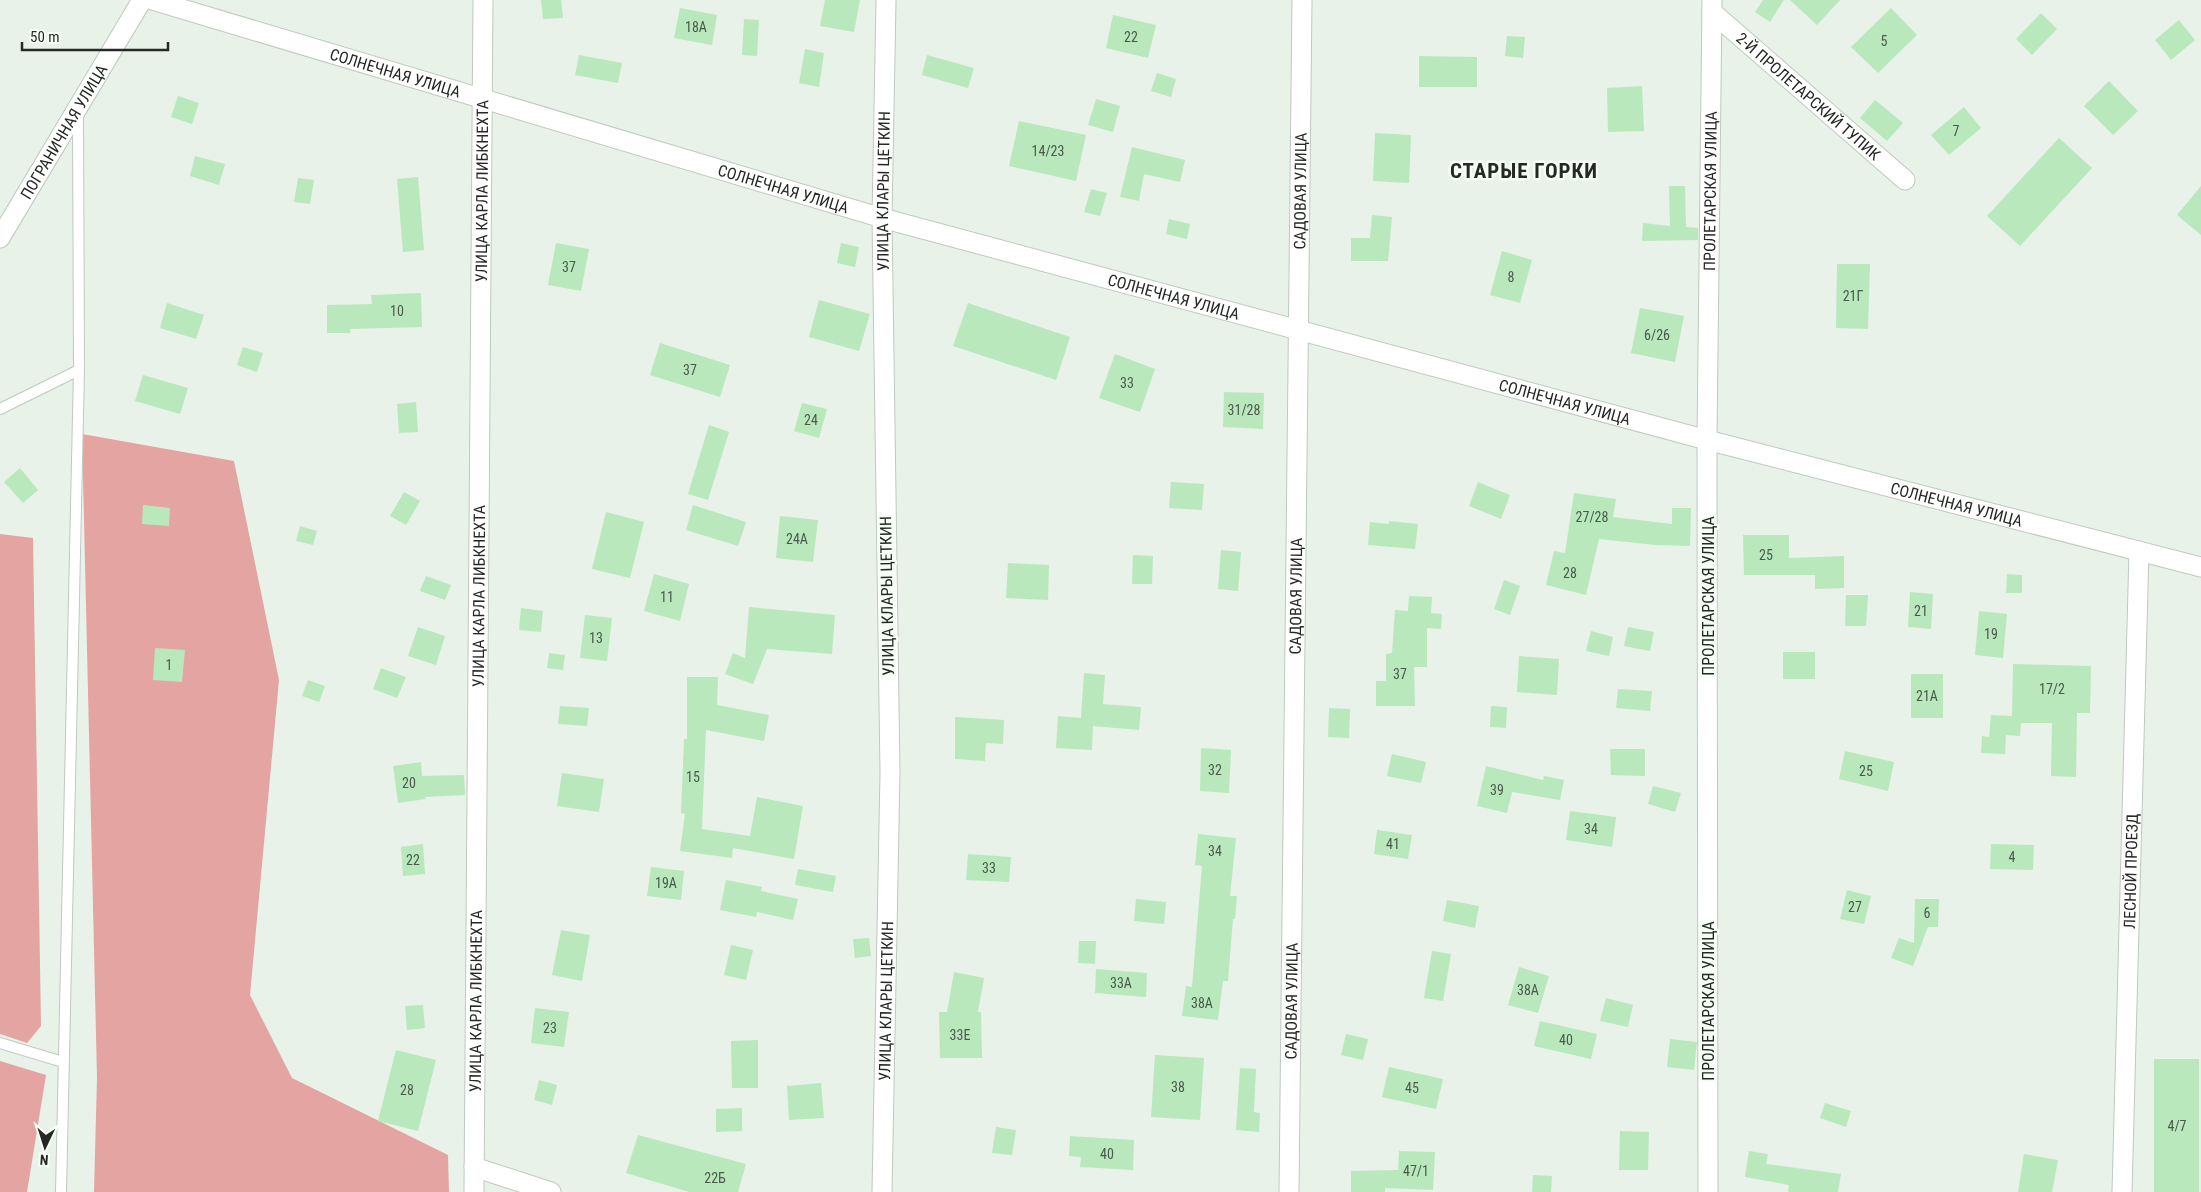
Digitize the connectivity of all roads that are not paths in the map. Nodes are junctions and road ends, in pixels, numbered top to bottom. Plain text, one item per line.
1 (142, 0) edge
2 (152, 0) edge
3 (482, 0) edge
4 (886, 0) edge
5 (1302, 0) edge
6 (1712, 6) edge
7 (482, 98) junction
8 (78, 107) junction
9 (1905, 180) dead end
10 (882, 218) junction
11 (0, 238) edge
12 (1300, 329) junction
13 (79, 370) junction
14 (0, 409) edge
15 (1707, 440) junction
16 (2138, 550) junction
17 (2201, 567) edge
18 (0, 1043) edge
19 (64, 1062) junction
20 (474, 1167) junction
21 (60, 1192) edge
22 (474, 1192) edge
23 (551, 1192) edge
24 (882, 1192) edge
25 (1289, 1192) edge
26 (1708, 1192) edge
27 (2122, 1192) edge

1 - 8 street, ПОГРАНИЧНАЯ УЛИЦА
2 - 7 street, СОЛНЕЧНАЯ УЛИЦА
3 - 7 street, УЛИЦА КАРЛА ЛИБКНЕХТА
4 - 10 street, УЛИЦА КЛАРЫ ЦЕТКИН
5 - 12 street, САДОВАЯ УЛИЦА
6 - 9 street, 2-Й ПРОЛЕТАРСКИЙ ТУПИК
6 - 15 street, ПРОЛЕТАРСКАЯ УЛИЦА
7 - 10 street, СОЛНЕЧНАЯ УЛИЦА
7 - 20 street, УЛИЦА КАРЛА ЛИБКНЕХТА
8 - 11 street, ПОГРАНИЧНАЯ УЛИЦА
8 - 13 lane
10 - 12 street, СОЛНЕЧНАЯ УЛИЦА
10 - 24 street, УЛИЦА КЛАРЫ ЦЕТКИН
12 - 15 street, СОЛНЕЧНАЯ УЛИЦА
12 - 25 street, САДОВАЯ УЛИЦА
13 - 14 lane
13 - 19 lane
15 - 16 street, СОЛНЕЧНАЯ УЛИЦА
15 - 26 street, ПРОЛЕТАРСКАЯ УЛИЦА
16 - 17 street, СОЛНЕЧНАЯ УЛИЦА
16 - 27 street, ЛЕСНОЙ ПРОЕЗД
18 - 19 lane
19 - 21 lane
20 - 22 street, УЛИЦА КАРЛА ЛИБКНЕХТА
20 - 23 street

